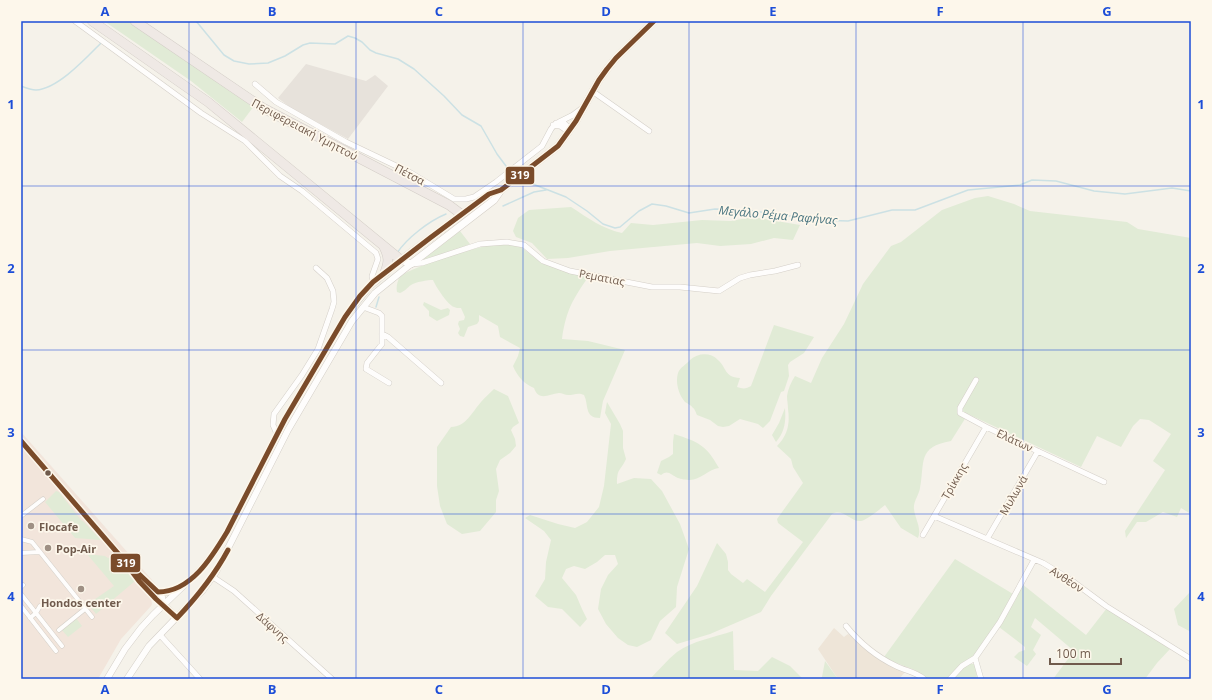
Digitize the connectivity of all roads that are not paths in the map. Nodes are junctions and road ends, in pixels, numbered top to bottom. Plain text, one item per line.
1 (74, 21) edge
2 (92, 21) edge
3 (135, 21) edge
4 (654, 21) edge
5 (255, 84) dead end
6 (592, 91) junction
7 (585, 106) junction
8 (555, 124) junction
9 (649, 131) dead end
10 (569, 132) junction
11 (464, 218) junction
12 (383, 246) junction
13 (401, 260) junction
14 (411, 264) junction
15 (798, 265) dead end
16 (316, 268) dead end
17 (385, 272) junction
18 (373, 282) junction
19 (363, 307) junction
20 (382, 334) junction
21 (976, 380) dead end
22 (389, 383) dead end
23 (441, 383) dead end
24 (986, 427) junction
25 (277, 434) junction
26 (21, 441) edge
27 (1038, 451) junction
28 (1104, 482) dead end
29 (43, 499) dead end
30 (21, 516) edge
31 (934, 516) junction
32 (923, 535) dead end
33 (21, 539) edge
34 (987, 539) junction
35 (39, 552) junction
36 (21, 553) edge
37 (121, 557) junction
38 (1034, 560) junction
39 (213, 577) junction
40 (183, 586) junction
41 (158, 592) junction
42 (21, 594) edge
43 (163, 604) junction
44 (21, 606) edge
45 (40, 606) dead end
46 (85, 609) junction
47 (36, 613) junction
48 (92, 617) dead end
49 (30, 618) junction
50 (176, 618) junction
51 (846, 626) dead end
52 (58, 630) dead end
53 (160, 635) junction
54 (62, 646) dead end
55 (56, 651) dead end
56 (975, 658) junction
57 (1191, 659) edge
58 (107, 679) edge
59 (127, 679) edge
60 (200, 679) edge
61 (332, 679) edge
62 (924, 679) edge
63 (950, 679) edge
64 (981, 679) edge

1 - 18 street
2 - 12 highway
3 - 11 highway, Περιφερειακή Υμηττού
4 - 6 main road
5 - 8 street, Πέτσα
6 - 7 main road
6 - 9 street
7 - 8 street
7 - 10 main road
8 - 10 street
10 - 11 main road
11 - 13 main road
11 - 14 main road
12 - 13 highway
12 - 17 highway
13 - 14 main road
13 - 17 street
14 - 15 street, Ρεματιας
14 - 19 street
16 - 25 street
17 - 18 street
18 - 25 street
19 - 20 street
19 - 39 street
20 - 22 street
20 - 23 street
21 - 24 street, Ελάτων
24 - 27 street, Ελάτων
24 - 31 street, Τρίκκης
25 - 40 street
26 - 37 street
27 - 28 street, Ελάτων
27 - 34 street, Μυλωνά
29 - 30 street
31 - 32 street, Τρίκκης
31 - 34 street, Ανθέον
33 - 35 street
34 - 38 street, Ανθέον
35 - 36 street
35 - 46 street
37 - 41 street
37 - 43 street
38 - 56 street
38 - 57 street, Ανθέον
39 - 50 street
39 - 61 street, Δάφνης
40 - 41 street
40 - 43 street
41 - 43 street
42 - 47 street
43 - 50 street
43 - 58 street
44 - 49 street
45 - 47 street
46 - 48 street
46 - 52 street
47 - 49 street
47 - 54 street
49 - 55 street
50 - 53 street
51 - 62 street
53 - 59 street
53 - 60 street
56 - 63 street
56 - 64 street

